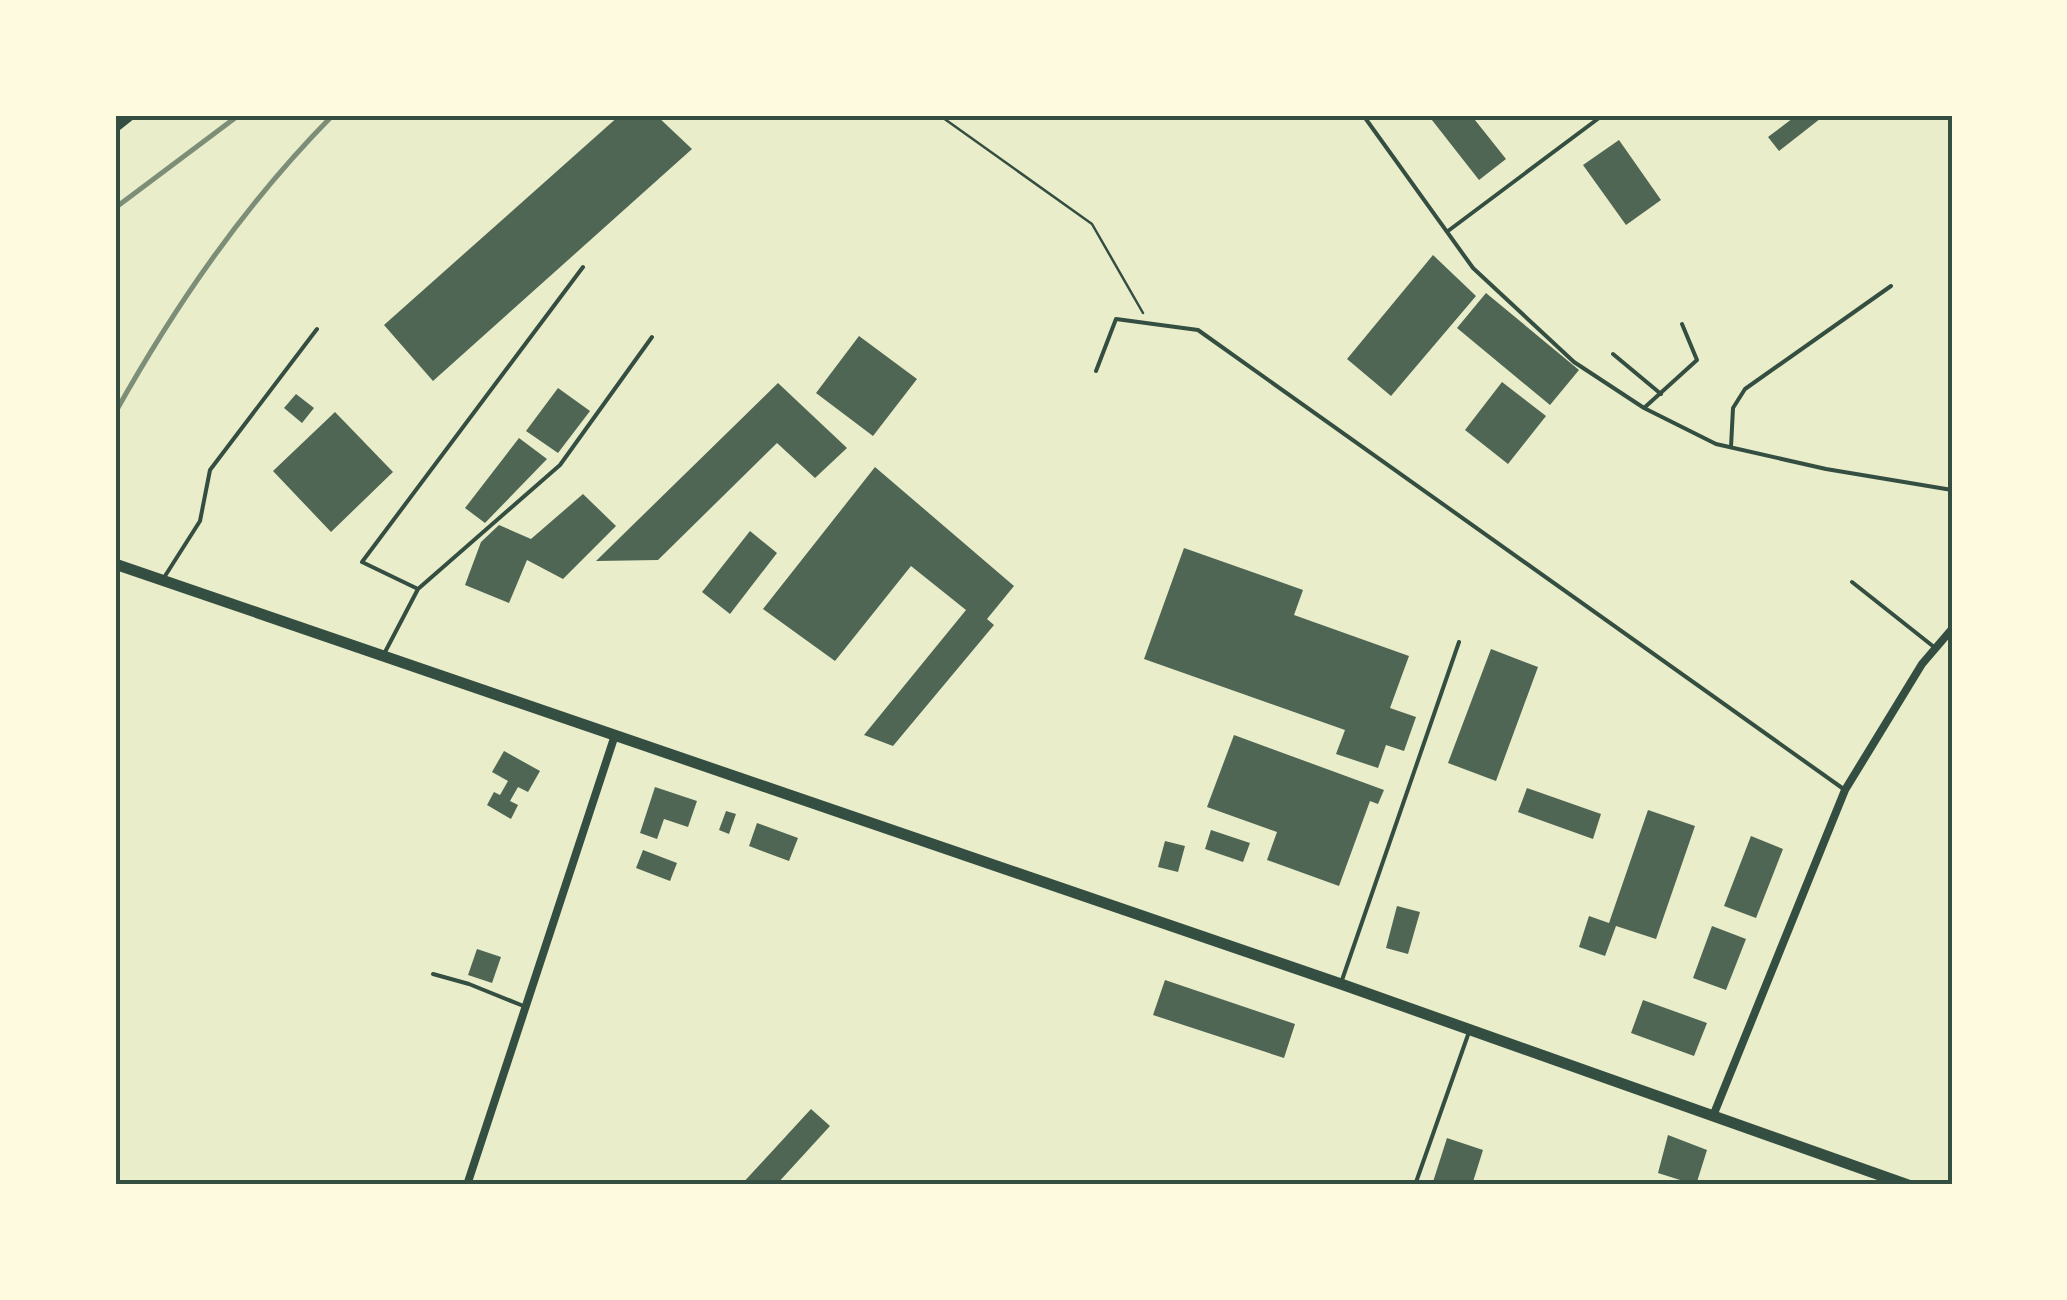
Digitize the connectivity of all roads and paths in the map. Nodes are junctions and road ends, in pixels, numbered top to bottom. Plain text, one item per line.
1 (130, 115) edge
2 (939, 115) edge
3 (1363, 115) edge
4 (1604, 115) edge
5 (115, 126) edge
6 (1448, 231) junction
7 (584, 267) dead end
8 (1891, 286) dead end
9 (1148, 323) junction
10 (1682, 324) dead end
11 (317, 329) dead end
12 (652, 337) dead end
13 (1613, 354) dead end
14 (1096, 372) dead end
15 (1661, 394) junction
16 (1644, 408) junction
17 (1731, 447) junction
18 (1952, 490) edge
19 (115, 564) edge
20 (163, 580) junction
21 (1852, 582) dead end
22 (418, 589) junction
23 (1952, 629) edge
24 (1459, 642) dead end
25 (1936, 648) junction
26 (384, 654) junction
27 (614, 735) junction
28 (1846, 790) junction
29 (434, 974) dead end
30 (1341, 984) junction
31 (526, 1007) junction
32 (1469, 1032) junction
33 (1713, 1117) junction
34 (467, 1185) edge
35 (1415, 1185) edge
36 (1908, 1185) edge

1 - 5 main road
2 - 9 path
3 - 6 lane
4 - 6 lane
6 - 16 lane
7 - 22 lane
8 - 17 lane
9 - 14 lane
9 - 28 lane
10 - 15 lane
11 - 20 lane
12 - 22 lane
13 - 15 lane
15 - 16 lane
16 - 17 lane
17 - 18 lane
19 - 20 main road
20 - 26 main road
21 - 25 lane
22 - 26 lane
23 - 25 street
24 - 30 lane
25 - 28 street
26 - 27 main road
27 - 30 main road
27 - 31 street
28 - 33 street
29 - 31 lane
30 - 32 main road
31 - 34 street
32 - 33 main road
32 - 35 lane
33 - 36 main road

